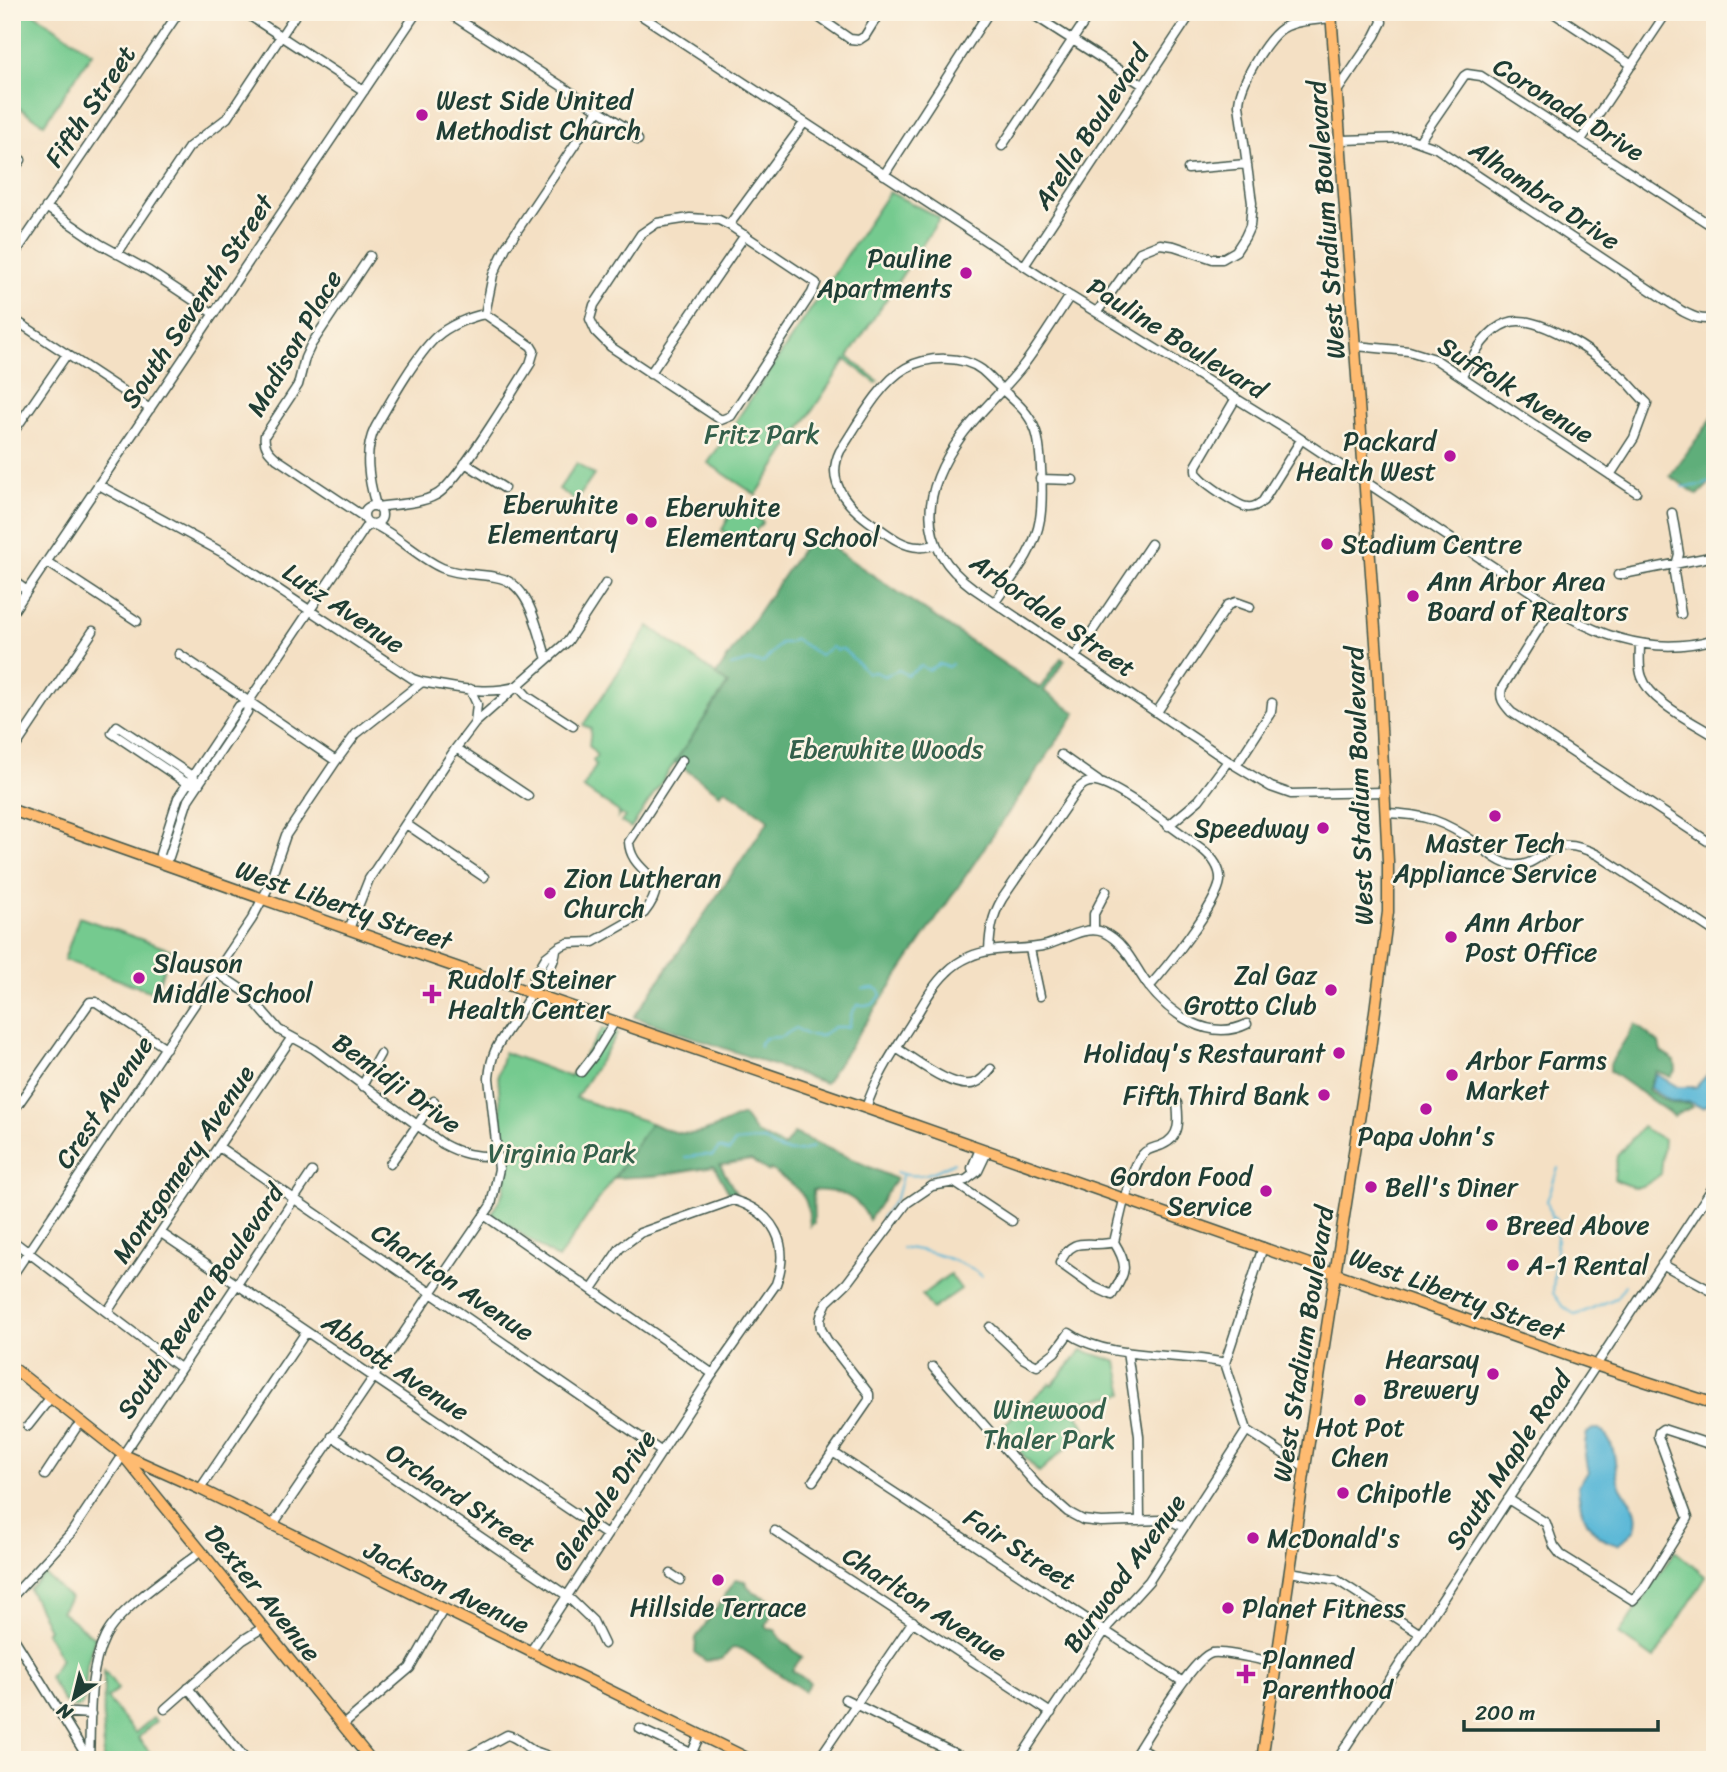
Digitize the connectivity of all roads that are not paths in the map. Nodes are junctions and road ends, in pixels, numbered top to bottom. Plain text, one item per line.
1 (179, 12) edge
2 (244, 12) edge
3 (297, 12) edge
4 (417, 12) edge
5 (447, 12) edge
6 (636, 12) edge
7 (654, 12) edge
8 (811, 12) edge
9 (880, 12) edge
10 (989, 12) edge
11 (1029, 12) edge
12 (1091, 12) edge
13 (1192, 12) edge
14 (1380, 12) edge
15 (1552, 12) edge
16 (1667, 12) edge
17 (1332, 15) edge
18 (649, 21) junction
19 (281, 37) junction
20 (1073, 40) junction
21 (1632, 65) junction
22 (1143, 85) junction
23 (1338, 90) junction
24 (364, 91) junction
25 (598, 110) junction
26 (804, 122) junction
27 (638, 140) dead end
28 (1342, 140) junction
29 (1420, 140) junction
30 (1581, 140) junction
31 (1002, 146) dead end
32 (21, 160) dead end
33 (1246, 163) junction
34 (1188, 169) dead end
35 (12, 172) edge
36 (884, 175) junction
37 (46, 207) junction
38 (729, 225) junction
39 (1715, 228) edge
40 (745, 235) junction
41 (117, 254) junction
42 (370, 256) dead end
43 (12, 258) edge
44 (1024, 266) junction
45 (1070, 296) junction
46 (1097, 312) junction
47 (214, 314) junction
48 (485, 314) junction
49 (12, 318) edge
50 (1715, 318) edge
51 (1356, 346) junction
52 (66, 354) junction
53 (650, 374) junction
54 (1462, 375) junction
55 (1002, 390) junction
56 (1236, 398) junction
57 (150, 409) junction
58 (12, 434) edge
59 (1301, 440) junction
60 (465, 463) junction
61 (1609, 475) junction
62 (1040, 479) junction
63 (1073, 480) dead end
64 (1365, 482) junction
65 (99, 485) junction
66 (504, 488) dead end
67 (1636, 492) dead end
68 (1672, 513) dead end
69 (371, 517) junction
70 (1151, 544) dead end
71 (935, 545) junction
72 (1715, 556) edge
73 (47, 562) junction
74 (1677, 563) junction
75 (1618, 575) dead end
76 (12, 580) edge
77 (606, 583) dead end
78 (27, 591) junction
79 (995, 603) junction
80 (1553, 606) junction
81 (1250, 607) dead end
82 (309, 611) junction
83 (12, 613) edge
84 (1681, 614) dead end
85 (137, 621) dead end
86 (93, 631) dead end
87 (1715, 639) edge
88 (1640, 644) junction
89 (179, 654) dead end
90 (1075, 657) junction
91 (547, 659) junction
92 (422, 682) junction
93 (518, 686) junction
94 (470, 689) junction
95 (249, 701) junction
96 (1272, 703) dead end
97 (1157, 712) junction
98 (475, 723) junction
99 (573, 726) dead end
100 (1715, 736) edge
101 (456, 748) junction
102 (12, 752) edge
103 (1061, 755) dead end
104 (682, 760) dead end
105 (336, 761) junction
106 (1228, 761) junction
107 (1236, 766) junction
108 (190, 780) junction
109 (199, 784) junction
110 (1102, 784) junction
111 (1384, 792) junction
112 (528, 796) dead end
113 (12, 810) edge
114 (1386, 813) junction
115 (406, 824) junction
116 (1168, 826) junction
117 (1715, 846) edge
118 (162, 863) junction
119 (484, 877) dead end
120 (1106, 891) dead end
121 (262, 899) junction
122 (349, 929) junction
123 (1094, 930) junction
124 (1715, 932) edge
125 (1030, 949) junction
126 (989, 950) junction
127 (216, 972) junction
128 (1149, 987) junction
129 (533, 988) junction
130 (1040, 996) dead end
131 (615, 1021) junction
132 (1247, 1024) dead end
133 (292, 1037) junction
134 (166, 1048) junction
135 (896, 1048) junction
136 (380, 1054) dead end
137 (991, 1069) dead end
138 (581, 1072) dead end
139 (362, 1086) junction
140 (434, 1101) dead end
141 (1177, 1103) dead end
142 (866, 1108) junction
143 (12, 1113) edge
144 (418, 1126) junction
145 (219, 1147) junction
146 (984, 1150) junction
147 (497, 1156) junction
148 (390, 1164) dead end
149 (312, 1172) dead end
150 (956, 1183) junction
151 (1715, 1184) edge
152 (293, 1199) junction
153 (1125, 1200) junction
154 (484, 1215) junction
155 (1012, 1221) dead end
156 (161, 1233) junction
157 (12, 1240) edge
158 (1114, 1242) junction
159 (1263, 1247) junction
160 (28, 1252) junction
161 (1662, 1264) junction
162 (1336, 1273) junction
163 (12, 1276) edge
164 (237, 1284) junction
165 (592, 1289) junction
166 (430, 1292) junction
167 (1715, 1293) edge
168 (107, 1312) junction
169 (990, 1327) dead end
170 (306, 1332) junction
171 (1127, 1352) junction
172 (1225, 1363) junction
173 (1595, 1365) junction
174 (12, 1367) edge
175 (933, 1367) dead end
176 (180, 1368) junction
177 (713, 1374) junction
178 (373, 1377) junction
179 (51, 1397) junction
180 (1715, 1404) edge
181 (83, 1422) junction
182 (28, 1426) dead end
183 (1247, 1430) junction
184 (332, 1436) junction
185 (1715, 1446) edge
186 (662, 1452) junction
187 (834, 1452) junction
188 (122, 1454) junction
189 (1305, 1468) junction
190 (167, 1474) junction
191 (45, 1475) dead end
192 (813, 1481) dead end
193 (200, 1489) junction
194 (151, 1490) junction
195 (1508, 1499) junction
196 (1140, 1521) junction
197 (272, 1525) junction
198 (1184, 1527) junction
199 (775, 1531) dead end
200 (607, 1535) junction
201 (201, 1551) junction
202 (1290, 1572) junction
203 (671, 1574) dead end
204 (680, 1580) dead end
205 (566, 1595) junction
206 (12, 1597) edge
207 (444, 1608) junction
208 (913, 1621) junction
209 (264, 1627) junction
210 (1105, 1631) junction
211 (1419, 1633) junction
212 (12, 1635) edge
213 (604, 1644) dead end
214 (531, 1651) junction
215 (1276, 1663) junction
216 (1183, 1682) junction
217 (188, 1688) junction
218 (845, 1699) dead end
219 (854, 1705) junction
220 (164, 1709) dead end
221 (60, 1712) junction
222 (1051, 1713) junction
223 (91, 1714) junction
224 (343, 1725) junction
225 (640, 1729) dead end
226 (700, 1734) junction
227 (1140, 1747) junction
228 (691, 1757) edge
229 (89, 1760) edge
230 (246, 1760) edge
231 (371, 1760) edge
232 (461, 1760) edge
233 (553, 1760) edge
234 (706, 1760) edge
235 (751, 1760) edge
236 (818, 1760) edge
237 (968, 1760) edge
238 (1019, 1760) edge
239 (1132, 1760) edge
240 (1158, 1760) edge
241 (1262, 1760) edge
242 (1337, 1760) edge

1 - 37 street, Fifth Street
2 - 19 street
3 - 19 street
4 - 24 street, South Seventh Street
5 - 25 street
6 - 18 street, Pauline Boulevard
7 - 18 street
8 - 9 street
10 - 36 street
11 - 20 street
12 - 20 street
13 - 22 street, Arella Boulevard
14 - 23 street
15 - 21 street
16 - 21 street
17 - 23 main road, West Stadium Boulevard
17 - 33 street
18 - 26 street, Pauline Boulevard
19 - 24 street
19 - 41 street
20 - 22 street
20 - 31 street
21 - 30 street
22 - 44 street, Arella Boulevard
23 - 28 main road, West Stadium Boulevard
24 - 47 street, South Seventh Street
25 - 27 street
25 - 48 street
26 - 36 street, Pauline Boulevard
26 - 38 street
28 - 29 street, Alhambra Drive
28 - 51 main road, West Stadium Boulevard
29 - 30 street, Coronada Drive
29 - 50 street, Alhambra Drive
30 - 39 street, Coronada Drive
32 - 35 street
33 - 34 street
33 - 46 street
36 - 44 street, Pauline Boulevard
37 - 41 street
37 - 43 street, Fifth Street
38 - 40 street
38 - 53 street
40 - 53 street
40 - 53 street
41 - 47 street
42 - 69 street, Madison Place
44 - 45 street, Pauline Boulevard
45 - 46 street, Pauline Boulevard
45 - 55 street, Arbordale Street
46 - 56 street, Pauline Boulevard
47 - 57 street, South Seventh Street
48 - 60 street
48 - 69 street
49 - 52 street
51 - 54 street, Suffolk Avenue
51 - 64 main road, West Stadium Boulevard
52 - 57 street
52 - 58 street
54 - 61 street, Suffolk Avenue
54 - 61 street
55 - 62 street
55 - 71 street, Arbordale Street
55 - 71 street
56 - 59 street, Pauline Boulevard
56 - 59 street
57 - 65 street, South Seventh Street
59 - 64 street, Pauline Boulevard
60 - 66 street
60 - 69 street
61 - 67 street, Suffolk Avenue
62 - 63 street
62 - 79 street
64 - 80 street, Pauline Boulevard
64 - 111 main road, West Stadium Boulevard
65 - 73 street, South Seventh Street
65 - 82 street, Lutz Avenue
68 - 74 street
69 - 82 street
69 - 91 street
70 - 90 street
71 - 79 street, Arbordale Street
72 - 74 street
73 - 78 street, South Seventh Street
73 - 85 street
74 - 75 street
74 - 84 street
76 - 78 street
77 - 91 street
78 - 83 street, South Seventh Street
79 - 90 street, Arbordale Street
80 - 88 street, Pauline Boulevard
80 - 117 street
81 - 97 street
82 - 92 street, Lutz Avenue
82 - 95 street
86 - 102 street
87 - 88 street, Pauline Boulevard
88 - 100 street
89 - 95 street
90 - 97 street, Arbordale Street
91 - 93 street
92 - 94 street, Lutz Avenue
92 - 105 street, Crest Avenue
93 - 94 street, Lutz Avenue
93 - 98 street
93 - 99 street
94 - 98 street
95 - 105 street
95 - 108 street
95 - 109 street
96 - 107 street
97 - 106 street, Arbordale Street
98 - 101 street
101 - 112 street
101 - 115 street
103 - 110 street
104 - 129 street
105 - 121 street, Crest Avenue
106 - 107 street, Arbordale Street
106 - 116 street
107 - 111 street, Arbordale Street
108 - 108 street
108 - 109 street
108 - 118 street
109 - 118 street
110 - 116 street
110 - 126 street
111 - 114 main road, West Stadium Boulevard
113 - 118 main road, West Liberty Street
114 - 124 street
114 - 162 main road, West Stadium Boulevard
115 - 119 street
115 - 122 street
116 - 128 street
118 - 121 main road, West Liberty Street
120 - 123 street
121 - 122 main road, West Liberty Street
121 - 127 street, Crest Avenue
122 - 129 main road, West Liberty Street
123 - 125 street
123 - 128 street
125 - 126 street
125 - 130 street
126 - 135 street
127 - 133 street, Bemidji Drive
127 - 134 street, Crest Avenue
128 - 132 street
129 - 131 main road, West Liberty Street
129 - 147 street
131 - 138 street
131 - 142 main road, West Liberty Street
133 - 139 street, Bemidji Drive
133 - 145 street, Montgomery Avenue
134 - 143 street
134 - 160 street, Crest Avenue
135 - 137 street
135 - 142 street
136 - 139 street
139 - 144 street, Bemidji Drive
140 - 144 street
141 - 153 street
142 - 146 main road, West Liberty Street
144 - 147 street, Bemidji Drive
144 - 148 street
145 - 152 street, Charlton Avenue
145 - 156 street, Montgomery Avenue
146 - 150 street
146 - 153 main road, West Liberty Street
147 - 154 street
149 - 152 street, South Revena Boulevard
150 - 155 street
150 - 187 street
151 - 161 street, South Maple Road
152 - 164 street, South Revena Boulevard
152 - 166 street, Charlton Avenue
153 - 158 street
153 - 159 main road, West Liberty Street
154 - 165 street
154 - 166 street
156 - 164 street, Abbott Avenue
156 - 168 street, Montgomery Avenue
157 - 160 street
158 - 158 street
159 - 162 main road, West Liberty Street
159 - 172 street
160 - 163 street, Crest Avenue
160 - 168 street
161 - 167 street
161 - 173 street, South Maple Road
162 - 173 main road, West Liberty Street
162 - 189 main road, West Stadium Boulevard
164 - 170 street, Abbott Avenue
164 - 176 street, South Revena Boulevard
165 - 177 street
165 - 177 street, Glendale Drive
166 - 178 street
166 - 186 street, Charlton Avenue
168 - 176 street
169 - 171 street
170 - 178 street, Abbott Avenue
170 - 193 street
171 - 172 street
171 - 196 street
172 - 183 street
173 - 180 main road, West Liberty Street
173 - 195 street, South Maple Road
174 - 179 main road
175 - 196 street
176 - 188 street, South Revena Boulevard
177 - 186 street, Glendale Drive
178 - 184 street
178 - 200 street, Abbott Avenue
179 - 181 main road
179 - 182 street
181 - 188 main road
181 - 191 street
183 - 189 street
183 - 198 street, Burwood Avenue
184 - 197 street
184 - 205 street, Orchard Street
185 - 195 street
186 - 200 street, Glendale Drive
187 - 192 street
187 - 210 street, Fair Street
188 - 190 main road, Jackson Avenue
188 - 194 main road, Dexter Avenue
188 - 206 street, South Revena Boulevard
189 - 202 main road, West Stadium Boulevard
190 - 193 main road, Jackson Avenue
190 - 194 main road
193 - 197 main road, Jackson Avenue
194 - 201 main road, Dexter Avenue
195 - 211 street, South Maple Road
196 - 198 street
197 - 207 main road, Jackson Avenue
198 - 210 street, Burwood Avenue
199 - 208 street, Charlton Avenue
200 - 205 street, Glendale Drive
201 - 209 main road, Dexter Avenue
201 - 223 street
202 - 211 street
202 - 215 main road, West Stadium Boulevard
203 - 204 street
205 - 213 street, Orchard Street
205 - 214 street, Glendale Drive
207 - 214 main road, Jackson Avenue
207 - 224 street
208 - 219 street
208 - 222 street, Charlton Avenue
209 - 217 street
209 - 224 main road, Dexter Avenue
210 - 216 street, Fair Street
210 - 222 street, Burwood Avenue
211 - 242 street, South Maple Road
212 - 221 street
214 - 226 main road, Jackson Avenue
215 - 216 street
215 - 241 main road, West Stadium Boulevard
216 - 227 street
217 - 220 street
217 - 230 street
218 - 219 street
219 - 236 street
219 - 237 street
221 - 223 street
221 - 229 street
222 - 238 street, Burwood Avenue
223 - 229 street
224 - 231 main road, Dexter Avenue
225 - 228 street
226 - 228 street
226 - 235 main road, Jackson Avenue
227 - 239 street
227 - 240 street
228 - 234 street
232 - 233 street

